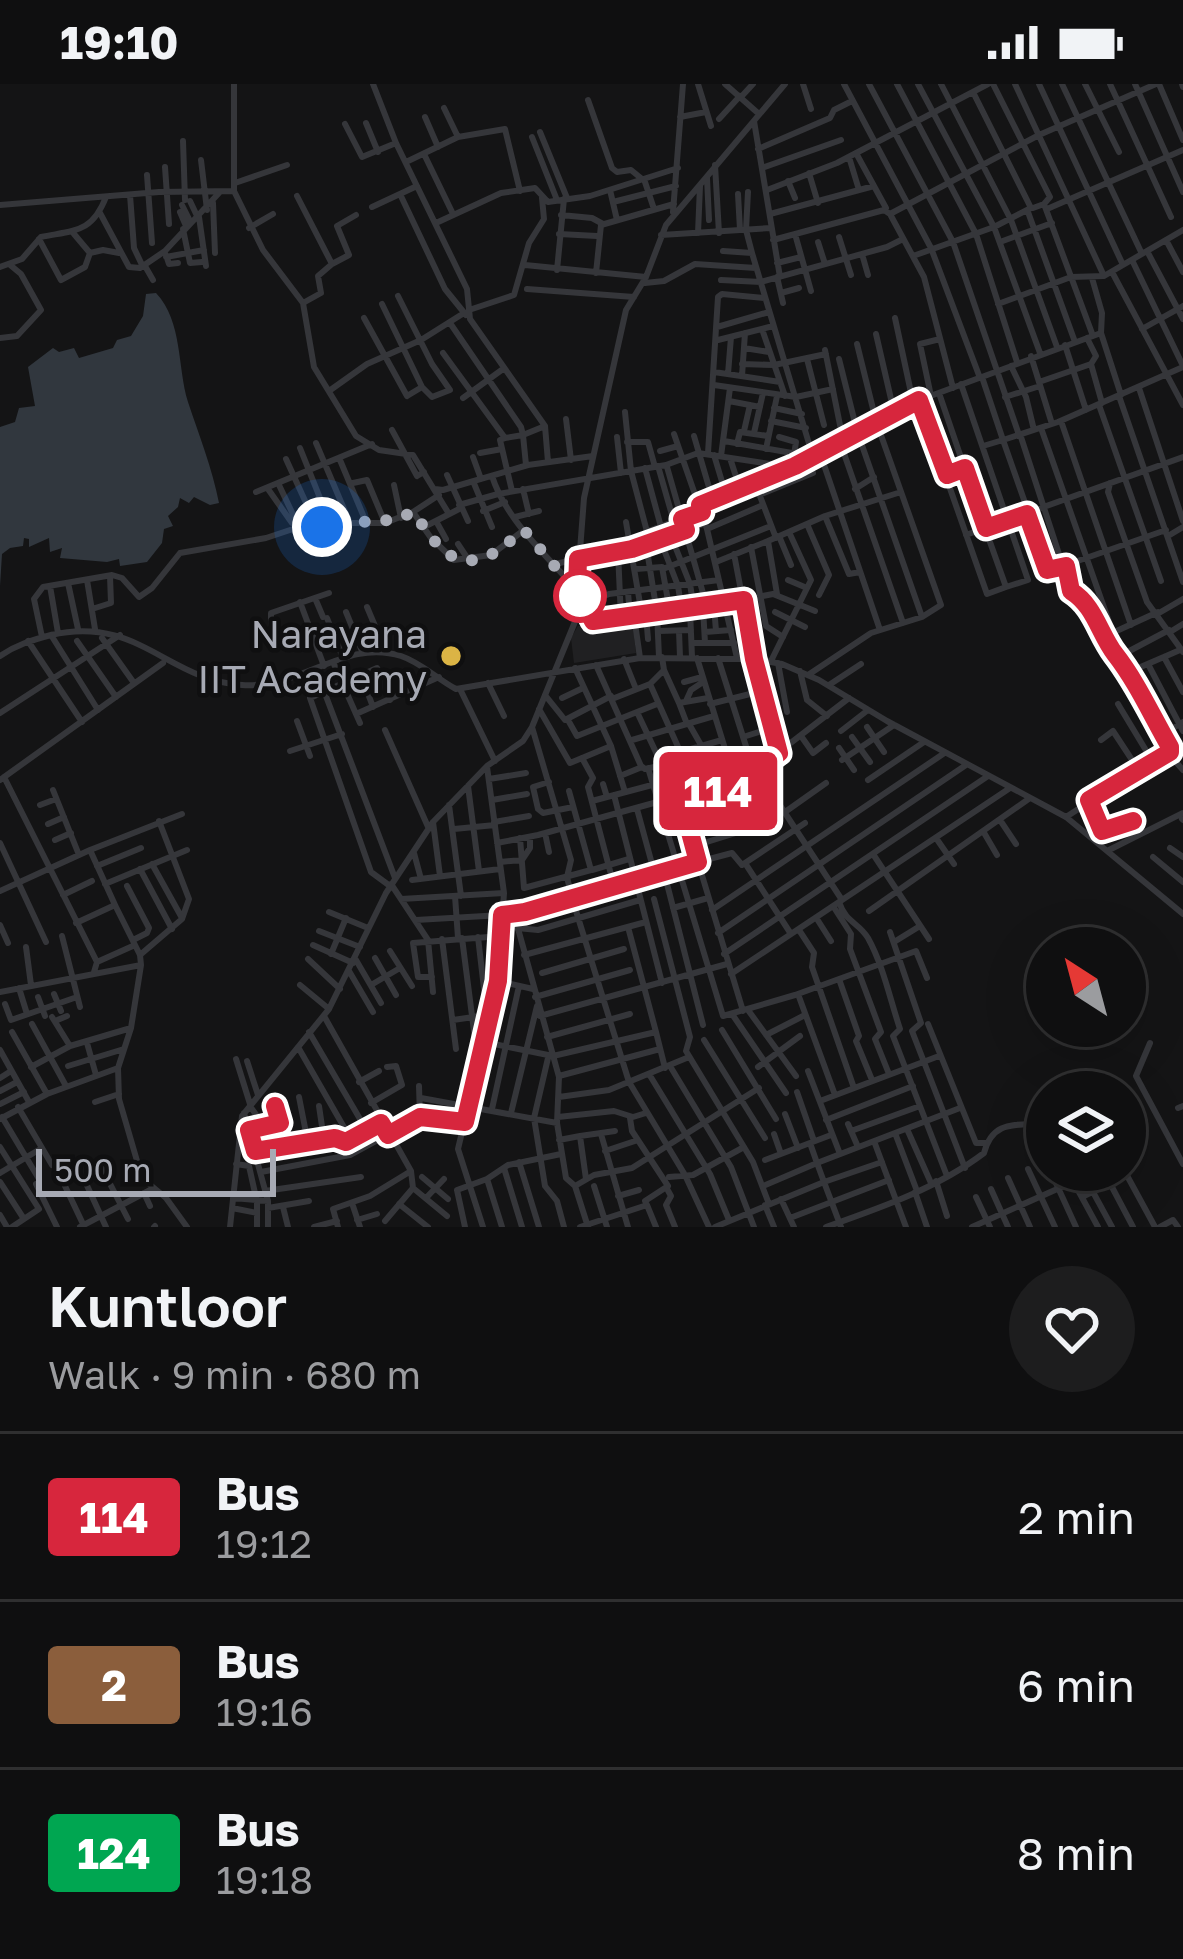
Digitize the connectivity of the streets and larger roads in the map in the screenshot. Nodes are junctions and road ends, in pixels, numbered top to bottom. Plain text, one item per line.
1 (234, 84) edge
2 (373, 84) edge
3 (683, 84) edge
4 (698, 84) edge
5 (753, 84) edge
6 (803, 84) edge
7 (844, 84) edge
8 (869, 84) edge
9 (897, 84) edge
10 (918, 84) edge
11 (940, 84) edge
12 (990, 84) edge
13 (1016, 84) edge
14 (1039, 84) edge
15 (1063, 84) edge
16 (1085, 84) edge
17 (1110, 84) edge
18 (1158, 84) edge
19 (727, 85) edge
20 (780, 86) edge
21 (1137, 88) edge
22 (973, 92) junction
23 (741, 97) junction
24 (588, 100) dead end
25 (852, 101) junction
26 (1118, 101) junction
27 (951, 103) junction
28 (444, 108) dead end
29 (811, 109) dead end
30 (1097, 110) junction
31 (706, 112) junction
32 (933, 113) junction
33 (425, 117) dead end
34 (680, 117) junction
35 (756, 117) junction
36 (719, 119) dead end
37 (1078, 119) junction
38 (365, 123) dead end
39 (915, 123) junction
40 (344, 124) dead end
41 (711, 126) dead end
42 (1058, 127) junction
43 (896, 132) junction
44 (536, 134) dead end
45 (1039, 135) junction
46 (458, 137) junction
47 (841, 140) dead end
48 (1183, 140) edge
49 (183, 141) dead end
50 (876, 142) junction
51 (396, 143) junction
52 (1023, 143) junction
53 (438, 147) junction
54 (758, 149) junction
55 (1183, 150) edge
56 (378, 152) junction
57 (1119, 152) dead end
58 (1005, 153) junction
59 (424, 154) junction
60 (853, 155) junction
61 (1167, 156) junction
62 (201, 160) dead end
63 (406, 163) junction
64 (985, 164) junction
65 (1146, 164) junction
66 (287, 165) dead end
67 (715, 165) junction
68 (165, 166) dead end
69 (678, 168) junction
70 (761, 168) junction
71 (808, 173) junction
72 (966, 173) junction
73 (147, 175) dead end
74 (706, 175) junction
75 (643, 179) junction
76 (788, 181) junction
77 (700, 182) junction
78 (1107, 182) junction
79 (947, 184) junction
80 (417, 186) junction
81 (676, 186) junction
82 (874, 186) junction
83 (235, 187) junction
84 (610, 190) junction
85 (767, 190) junction
86 (860, 190) junction
87 (1088, 190) junction
88 (202, 191) junction
89 (520, 191) junction
90 (167, 192) junction
91 (748, 192) dead end
92 (1183, 192) edge
93 (148, 193) junction
94 (218, 193) junction
95 (400, 194) junction
96 (649, 194) junction
97 (738, 194) dead end
98 (928, 194) junction
99 (130, 195) junction
100 (297, 196) dead end
101 (542, 196) junction
102 (106, 197) junction
103 (794, 198) dead end
104 (563, 199) junction
105 (1069, 199) junction
106 (184, 202) junction
107 (613, 202) junction
108 (818, 202) junction
109 (674, 204) junction
110 (908, 205) junction
111 (0, 206) edge
112 (210, 206) junction
113 (372, 207) dead end
114 (1046, 207) junction
115 (654, 209) junction
116 (1030, 210) junction
117 (889, 212) junction
118 (100, 213) junction
119 (273, 214) dead end
120 (453, 214) junction
121 (770, 214) junction
122 (356, 215) dead end
123 (560, 215) junction
124 (673, 217) junction
125 (1171, 217) dead end
126 (617, 220) junction
127 (709, 220) dead end
128 (1011, 220) junction
129 (1052, 223) junction
130 (169, 224) dead end
131 (435, 224) junction
132 (603, 224) junction
133 (190, 225) junction
134 (994, 227) junction
135 (250, 228) junction
136 (771, 228) junction
137 (1035, 229) junction
138 (743, 230) junction
139 (1183, 230) edge
140 (719, 233) junction
141 (72, 234) junction
142 (559, 234) junction
143 (698, 234) junction
144 (795, 234) junction
145 (976, 234) junction
146 (202, 235) junction
147 (1017, 235) junction
148 (597, 236) junction
149 (661, 236) junction
150 (839, 237) dead end
151 (903, 238) junction
152 (39, 239) junction
153 (773, 240) junction
154 (1166, 240) junction
155 (818, 242) dead end
156 (953, 242) junction
157 (1000, 242) junction
158 (152, 244) dead end
159 (932, 248) junction
160 (204, 250) junction
161 (723, 251) dead end
162 (119, 253) junction
163 (188, 253) junction
164 (214, 253) dead end
165 (752, 253) junction
166 (1144, 253) junction
167 (90, 254) junction
168 (165, 254) junction
169 (862, 254) junction
170 (913, 256) junction
171 (801, 257) junction
172 (845, 259) junction
173 (1132, 260) junction
174 (777, 262) junction
175 (178, 263) dead end
176 (332, 264) junction
177 (825, 264) junction
178 (147, 265) junction
179 (524, 265) junction
180 (1123, 265) junction
181 (5, 266) edge
182 (756, 268) junction
183 (557, 270) junction
184 (805, 270) junction
185 (1183, 272) edge
186 (596, 273) junction
187 (1108, 274) junction
188 (851, 275) dead end
189 (868, 275) dead end
190 (155, 276) dead end
191 (779, 277) junction
192 (1071, 277) junction
193 (1092, 278) junction
194 (645, 280) junction
195 (721, 280) dead end
196 (761, 282) junction
197 (1054, 284) junction
198 (799, 288) dead end
199 (527, 289) dead end
200 (1037, 290) junction
201 (811, 291) dead end
202 (781, 293) junction
203 (398, 296) dead end
204 (1020, 296) junction
205 (634, 297) junction
206 (765, 298) junction
207 (784, 303) dead end
208 (304, 304) junction
209 (382, 304) dead end
210 (998, 304) junction
211 (1180, 307) edge
212 (769, 312) junction
213 (468, 313) junction
214 (895, 318) dead end
215 (364, 319) dead end
216 (1160, 319) junction
217 (1183, 319) edge
218 (450, 323) junction
219 (773, 326) junction
220 (717, 327) junction
221 (762, 329) junction
222 (1142, 329) junction
223 (745, 333) junction
224 (876, 334) dead end
225 (1094, 336) junction
226 (730, 337) junction
227 (0, 338) edge
228 (940, 339) junction
229 (421, 340) junction
230 (717, 340) junction
231 (1075, 342) junction
232 (856, 344) dead end
233 (1061, 346) junction
234 (744, 348) junction
235 (402, 350) junction
236 (769, 352) junction
237 (443, 353) dead end
238 (1035, 354) junction
239 (383, 358) junction
240 (807, 358) junction
241 (839, 359) dead end
242 (1013, 363) junction
243 (742, 364) junction
244 (784, 364) junction
245 (1091, 364) junction
246 (774, 365) junction
247 (1183, 367) edge
248 (505, 368) junction
249 (999, 369) junction
250 (1073, 370) junction
251 (715, 372) junction
252 (728, 374) junction
253 (1166, 375) junction
254 (742, 376) junction
255 (981, 377) junction
256 (752, 378) junction
257 (488, 381) junction
258 (780, 382) junction
259 (1040, 384) junction
260 (714, 385) junction
261 (957, 386) junction
262 (422, 387) junction
263 (730, 388) junction
264 (833, 388) junction
265 (1139, 388) junction
266 (750, 391) junction
267 (1022, 391) junction
268 (329, 392) junction
269 (472, 392) junction
270 (763, 393) junction
271 (816, 393) junction
272 (935, 395) junction
273 (781, 396) junction
274 (1120, 396) junction
275 (796, 397) junction
276 (1005, 397) junction
277 (463, 398) dead end
278 (729, 401) junction
279 (916, 402) junction
280 (1101, 404) junction
281 (1183, 405) edge
282 (755, 406) junction
283 (774, 408) junction
284 (1086, 410) junction
285 (894, 412) junction
286 (802, 414) junction
287 (566, 419) dead end
288 (711, 419) junction
289 (726, 420) junction
290 (637, 421) dead end
291 (752, 421) junction
292 (771, 421) junction
293 (876, 421) junction
294 (1056, 422) junction
295 (782, 423) junction
296 (824, 425) dead end
297 (545, 426) junction
298 (806, 428) junction
299 (1037, 429) junction
300 (392, 430) dead end
301 (857, 431) junction
302 (744, 433) junction
303 (674, 434) dead end
304 (754, 434) junction
305 (523, 435) junction
306 (1019, 435) junction
307 (694, 436) dead end
308 (768, 436) junction
309 (779, 437) junction
310 (505, 438) junction
311 (600, 438) junction
312 (625, 438) junction
313 (1003, 440) junction
314 (842, 441) junction
315 (724, 442) junction
316 (316, 443) dead end
317 (372, 444) junction
318 (737, 444) junction
319 (678, 446) junction
320 (982, 446) junction
321 (300, 448) dead end
322 (502, 448) junction
323 (766, 449) junction
324 (660, 451) dead end
325 (777, 452) junction
326 (404, 453) junction
327 (698, 453) junction
328 (718, 455) junction
329 (794, 455) junction
330 (816, 455) junction
331 (593, 456) junction
332 (1183, 457) edge
333 (682, 459) junction
334 (286, 460) dead end
335 (340, 460) junction
336 (571, 460) junction
337 (548, 462) junction
338 (1165, 464) junction
339 (326, 465) junction
340 (526, 465) junction
341 (656, 467) junction
342 (794, 467) junction
343 (965, 468) junction
344 (631, 471) junction
345 (1145, 471) junction
346 (310, 472) junction
347 (507, 472) junction
348 (621, 473) junction
349 (813, 473) dead end
350 (447, 475) dead end
351 (947, 475) junction
352 (492, 476) junction
353 (874, 477) junction
354 (1125, 478) junction
355 (293, 479) junction
356 (587, 479) junction
357 (477, 480) junction
358 (755, 483) junction
359 (1110, 483) junction
360 (352, 484) junction
361 (279, 485) junction
362 (394, 485) dead end
363 (452, 488) junction
364 (268, 489) junction
365 (523, 489) junction
366 (740, 489) junction
367 (855, 489) junction
368 (512, 491) junction
369 (901, 491) junction
370 (256, 492) dead end
371 (437, 492) junction
372 (1085, 492) junction
373 (498, 494) junction
374 (726, 495) junction
375 (759, 495) junction
376 (882, 498) junction
377 (479, 499) junction
378 (1065, 500) junction
379 (713, 501) junction
380 (505, 502) junction
381 (763, 505) junction
382 (860, 506) junction
383 (460, 507) junction
384 (1045, 507) junction
385 (701, 508) junction
386 (483, 511) junction
387 (413, 512) junction
388 (840, 512) junction
389 (449, 514) junction
390 (1027, 514) junction
391 (825, 516) junction
392 (515, 517) junction
393 (401, 518) junction
394 (468, 520) dead end
395 (436, 521) junction
396 (678, 521) junction
397 (1007, 521) junction
398 (626, 522) dead end
399 (351, 523) junction
400 (367, 523) junction
401 (385, 523) junction
402 (331, 524) junction
403 (807, 524) junction
404 (1183, 524) edge
405 (300, 526) junction
406 (706, 526) junction
407 (771, 526) junction
408 (424, 527) junction
409 (492, 527) dead end
410 (317, 528) junction
411 (659, 528) junction
412 (986, 528) junction
413 (524, 530) junction
414 (686, 530) junction
415 (646, 532) junction
416 (789, 532) junction
417 (1167, 533) junction
418 (966, 535) junction
419 (671, 536) junction
420 (774, 538) junction
421 (1146, 538) junction
422 (661, 540) junction
423 (648, 543) junction
424 (458, 544) dead end
425 (1126, 544) junction
426 (437, 545) junction
427 (751, 548) junction
428 (632, 549) junction
429 (713, 550) junction
430 (921, 550) junction
431 (618, 552) junction
432 (1106, 552) junction
433 (734, 554) junction
434 (694, 557) junction
435 (903, 557) junction
436 (468, 559) junction
437 (578, 559) junction
438 (1086, 559) junction
439 (681, 562) junction
440 (716, 562) junction
441 (554, 564) junction
442 (791, 566) dead end
443 (1066, 566) junction
444 (650, 567) junction
445 (667, 567) junction
446 (636, 569) junction
447 (860, 572) junction
448 (110, 576) junction
449 (720, 579) junction
450 (87, 580) junction
451 (788, 580) dead end
452 (1161, 581) dead end
453 (1183, 582) edge
454 (68, 583) junction
455 (702, 583) junction
456 (690, 584) junction
457 (50, 586) junction
458 (678, 586) junction
459 (1006, 587) junction
460 (666, 588) junction
461 (807, 588) junction
462 (653, 589) junction
463 (577, 590) junction
464 (639, 591) junction
465 (624, 592) junction
466 (329, 593) dead end
467 (777, 594) junction
468 (760, 597) junction
469 (315, 598) junction
470 (1183, 599) edge
471 (744, 600) junction
472 (300, 602) junction
473 (798, 604) junction
474 (582, 605) junction
475 (367, 607) dead end
476 (699, 609) junction
477 (92, 610) junction
478 (815, 611) dead end
479 (346, 612) dead end
480 (670, 612) junction
481 (775, 613) dead end
482 (1158, 613) junction
483 (635, 616) junction
484 (657, 616) junction
485 (922, 617) junction
486 (791, 620) junction
487 (271, 623) dead end
488 (903, 623) junction
489 (1183, 624) edge
490 (1131, 625) junction
491 (805, 627) dead end
492 (78, 629) junction
493 (95, 629) junction
494 (692, 630) junction
495 (732, 630) junction
496 (880, 630) junction
497 (659, 631) junction
498 (679, 631) junction
499 (716, 631) junction
500 (1170, 631) junction
501 (705, 632) junction
502 (1110, 634) junction
503 (50, 635) junction
504 (120, 635) junction
505 (783, 637) junction
506 (648, 639) dead end
507 (28, 641) junction
508 (77, 641) dead end
509 (104, 641) junction
510 (660, 642) junction
511 (680, 642) junction
512 (692, 643) junction
513 (705, 643) junction
514 (734, 643) junction
515 (1182, 650) edge
516 (362, 651) junction
517 (386, 652) junction
518 (0, 656) edge
519 (88, 657) junction
520 (661, 657) junction
521 (680, 657) junction
522 (1118, 657) junction
523 (1164, 657) junction
524 (343, 658) junction
525 (640, 658) junction
526 (694, 658) junction
527 (718, 658) junction
528 (737, 658) junction
529 (623, 659) junction
530 (754, 659) junction
531 (774, 662) junction
532 (163, 663) dead end
533 (328, 664) junction
534 (861, 664) dead end
535 (1148, 664) junction
536 (596, 665) junction
537 (575, 668) junction
538 (70, 669) junction
539 (664, 670) junction
540 (555, 672) junction
541 (1130, 672) junction
542 (804, 673) junction
543 (361, 675) junction
544 (439, 677) junction
545 (703, 679) junction
546 (53, 680) junction
547 (684, 682) dead end
548 (134, 683) junction
549 (342, 683) junction
550 (488, 683) junction
551 (650, 684) junction
552 (829, 685) junction
553 (583, 688) junction
554 (460, 689) junction
555 (636, 689) junction
556 (324, 691) junction
557 (1183, 692) edge
558 (750, 694) dead end
559 (545, 695) junction
560 (116, 697) junction
561 (562, 698) dead end
562 (611, 698) junction
563 (849, 698) junction
564 (390, 700) junction
565 (731, 700) junction
566 (709, 701) junction
567 (682, 702) junction
568 (657, 704) junction
569 (1118, 704) dead end
570 (593, 706) junction
571 (374, 707) junction
572 (539, 709) junction
573 (98, 710) junction
574 (868, 710) junction
575 (734, 711) junction
576 (637, 712) junction
577 (787, 712) dead end
578 (0, 713) edge
579 (504, 716) dead end
580 (827, 716) junction
581 (714, 717) junction
582 (622, 718) junction
583 (568, 720) junction
584 (82, 722) junction
585 (297, 722) dead end
586 (688, 724) junction
587 (895, 725) junction
588 (1182, 726) edge
589 (532, 727) junction
590 (601, 727) junction
591 (866, 727) dead end
592 (772, 728) junction
593 (671, 729) junction
594 (385, 730) dead end
595 (841, 731) dead end
596 (342, 734) junction
597 (1163, 734) junction
598 (800, 736) junction
599 (742, 737) junction
600 (852, 737) dead end
601 (649, 738) junction
602 (874, 739) junction
603 (324, 740) junction
604 (632, 740) junction
605 (722, 740) junction
606 (1101, 740) dead end
607 (924, 742) junction
608 (826, 743) dead end
609 (306, 746) junction
610 (611, 746) junction
611 (701, 746) junction
612 (691, 748) dead end
613 (839, 748) dead end
614 (860, 748) junction
615 (765, 749) dead end
616 (749, 752) junction
617 (884, 752) dead end
618 (779, 753) junction
619 (945, 753) junction
620 (310, 756) dead end
621 (728, 757) junction
622 (582, 758) junction
623 (300, 759) dead end
624 (844, 759) junction
625 (1175, 761) dead end
626 (869, 762) dead end
627 (1153, 762) junction
628 (491, 763) junction
629 (661, 764) junction
630 (966, 765) junction
631 (754, 766) junction
632 (687, 767) junction
633 (645, 768) junction
634 (854, 770) dead end
635 (1139, 770) junction
636 (1183, 770) edge
637 (526, 773) dead end
638 (671, 773) junction
639 (744, 774) junction
640 (620, 776) junction
641 (988, 776) junction
642 (2, 779) edge
643 (489, 779) junction
644 (868, 780) dead end
645 (549, 782) junction
646 (826, 783) dead end
647 (603, 784) dead end
648 (652, 784) junction
649 (467, 785) junction
650 (1010, 788) junction
651 (569, 791) dead end
652 (625, 792) junction
653 (363, 794) junction
654 (527, 794) dead end
655 (611, 796) junction
656 (679, 796) junction
657 (1030, 798) junction
658 (591, 799) junction
659 (345, 800) junction
660 (492, 800) junction
661 (1089, 800) junction
662 (658, 803) junction
663 (40, 805) dead end
664 (449, 805) junction
665 (573, 805) junction
666 (637, 809) junction
667 (556, 812) junction
668 (785, 812) junction
669 (618, 813) junction
670 (182, 814) dead end
671 (933, 814) junction
672 (529, 816) dead end
673 (64, 817) junction
674 (1066, 817) junction
675 (1183, 818) edge
676 (596, 820) junction
677 (1000, 820) junction
678 (159, 821) junction
679 (1133, 821) dead end
680 (495, 823) junction
681 (805, 823) dead end
682 (48, 824) dead end
683 (431, 825) junction
684 (578, 825) junction
685 (473, 827) junction
686 (454, 829) junction
687 (562, 829) junction
688 (795, 830) junction
689 (983, 831) junction
690 (739, 832) dead end
691 (945, 832) junction
692 (70, 833) junction
693 (545, 833) junction
694 (378, 835) junction
695 (530, 837) junction
696 (520, 838) junction
697 (936, 838) junction
698 (55, 840) dead end
699 (360, 841) junction
700 (0, 843) edge
701 (497, 843) junction
702 (1016, 844) dead end
703 (694, 846) junction
704 (808, 847) junction
705 (141, 848) dead end
706 (1170, 848) dead end
707 (90, 850) junction
708 (188, 850) dead end
709 (414, 850) junction
710 (1109, 850) junction
711 (549, 852) dead end
712 (873, 854) junction
713 (947, 854) junction
714 (79, 855) junction
715 (171, 855) junction
716 (998, 855) dead end
717 (1153, 857) dead end
718 (1183, 857) edge
719 (629, 859) junction
720 (522, 860) junction
721 (698, 862) junction
722 (745, 863) junction
723 (152, 864) junction
724 (819, 864) junction
725 (954, 864) dead end
726 (608, 865) junction
727 (97, 866) junction
728 (390, 866) junction
729 (500, 866) junction
730 (50, 867) junction
731 (140, 869) junction
732 (591, 870) junction
733 (676, 870) junction
734 (479, 871) junction
735 (371, 872) junction
736 (884, 872) junction
737 (459, 873) junction
738 (660, 874) junction
739 (440, 876) junction
740 (567, 878) junction
741 (635, 880) junction
742 (92, 881) dead end
743 (756, 881) junction
744 (831, 882) junction
745 (1183, 882) edge
746 (19, 883) junction
747 (392, 883) junction
748 (104, 884) junction
749 (127, 886) dead end
750 (614, 886) junction
751 (897, 891) junction
752 (0, 892) edge
753 (503, 893) junction
754 (63, 895) junction
755 (458, 896) junction
756 (572, 898) junction
757 (708, 898) junction
758 (401, 899) junction
759 (655, 899) dead end
760 (768, 899) junction
761 (640, 900) junction
762 (838, 902) junction
763 (690, 903) junction
764 (115, 905) junction
765 (674, 908) junction
766 (712, 910) junction
767 (869, 910) dead end
768 (329, 912) dead end
769 (514, 914) junction
770 (1183, 914) edge
771 (502, 915) junction
772 (780, 917) junction
773 (456, 918) junction
774 (579, 918) junction
775 (816, 918) junction
776 (182, 919) junction
777 (346, 919) junction
778 (416, 920) junction
779 (646, 922) junction
780 (76, 923) junction
781 (846, 923) junction
782 (0, 925) edge
783 (628, 926) junction
784 (920, 926) junction
785 (368, 928) junction
786 (517, 928) junction
787 (172, 929) junction
788 (319, 931) dead end
789 (795, 932) junction
790 (890, 932) dead end
791 (718, 933) junction
792 (62, 936) dead end
793 (478, 937) junction
794 (460, 938) junction
795 (501, 938) junction
796 (585, 938) junction
797 (337, 939) junction
798 (442, 939) junction
799 (928, 939) dead end
800 (428, 940) junction
801 (831, 941) dead end
802 (46, 942) dead end
803 (134, 942) junction
804 (894, 942) junction
805 (8, 944) dead end
806 (314, 945) dead end
807 (26, 947) dead end
808 (360, 947) junction
809 (624, 949) dead end
810 (390, 950) dead end
811 (523, 951) junction
812 (331, 954) junction
813 (724, 954) junction
814 (899, 957) junction
815 (375, 958) dead end
816 (591, 958) junction
817 (308, 959) dead end
818 (140, 960) junction
819 (97, 962) junction
820 (352, 964) junction
821 (727, 964) junction
822 (879, 964) junction
823 (400, 968) junction
824 (630, 970) dead end
825 (709, 970) junction
826 (94, 972) junction
827 (858, 972) junction
828 (542, 973) dead end
829 (691, 974) junction
830 (731, 974) junction
831 (386, 977) junction
832 (432, 977) junction
833 (73, 978) junction
834 (927, 978) dead end
835 (596, 979) junction
836 (838, 979) junction
837 (674, 980) junction
838 (498, 981) junction
839 (662, 983) junction
840 (300, 985) dead end
841 (371, 985) junction
842 (31, 986) junction
843 (412, 986) dead end
844 (519, 986) junction
845 (818, 987) junction
846 (20, 988) junction
847 (644, 988) junction
848 (340, 989) junction
849 (0, 992) edge
850 (433, 992) dead end
851 (54, 994) dead end
852 (798, 994) junction
853 (396, 995) dead end
854 (38, 997) dead end
855 (535, 997) junction
856 (602, 1000) junction
857 (381, 1003) dead end
858 (62, 1010) junction
859 (4, 1011) edge
860 (746, 1011) junction
861 (373, 1012) dead end
862 (326, 1013) junction
863 (489, 1014) junction
864 (630, 1014) dead end
865 (732, 1014) junction
866 (805, 1015) junction
867 (49, 1016) junction
868 (540, 1016) junction
869 (471, 1017) junction
870 (30, 1020) junction
871 (453, 1020) junction
872 (608, 1020) junction
873 (928, 1024) dead end
874 (703, 1025) dead end
875 (130, 1028) junction
876 (900, 1029) junction
877 (722, 1030) dead end
878 (912, 1031) junction
879 (12, 1032) dead end
880 (309, 1032) junction
881 (656, 1032) junction
882 (766, 1035) junction
883 (548, 1036) junction
884 (800, 1036) dead end
885 (704, 1040) dead end
886 (479, 1041) junction
887 (87, 1042) junction
888 (614, 1042) junction
889 (1150, 1043) dead end
890 (70, 1046) junction
891 (298, 1046) junction
892 (505, 1047) junction
893 (124, 1049) junction
894 (457, 1049) dead end
895 (660, 1049) junction
896 (0, 1051) edge
897 (525, 1052) junction
898 (778, 1052) junction
899 (551, 1056) junction
900 (939, 1056) junction
901 (50, 1057) junction
902 (689, 1057) junction
903 (92, 1059) junction
904 (236, 1059) dead end
905 (247, 1061) dead end
906 (621, 1061) junction
907 (923, 1061) junction
908 (761, 1064) junction
909 (31, 1066) junction
910 (68, 1066) dead end
911 (667, 1067) junction
912 (118, 1068) junction
913 (905, 1068) junction
914 (11, 1071) junction
915 (808, 1071) dead end
916 (650, 1074) junction
917 (889, 1074) junction
918 (96, 1075) junction
919 (559, 1076) junction
920 (796, 1076) dead end
921 (0, 1078) edge
922 (872, 1081) junction
923 (17, 1082) junction
924 (359, 1082) junction
925 (629, 1082) junction
926 (66, 1086) junction
927 (419, 1086) dead end
928 (913, 1087) junction
929 (759, 1088) junction
930 (854, 1088) junction
931 (609, 1090) junction
932 (0, 1091) edge
933 (23, 1092) junction
934 (797, 1092) dead end
935 (786, 1093) dead end
936 (46, 1094) junction
937 (118, 1094) junction
938 (258, 1095) junction
939 (835, 1095) junction
940 (299, 1097) dead end
941 (421, 1097) junction
942 (559, 1097) junction
943 (741, 1100) junction
944 (820, 1101) junction
945 (29, 1102) junction
946 (95, 1102) dead end
947 (371, 1103) junction
948 (470, 1104) junction
949 (275, 1106) dead end
950 (319, 1106) dead end
951 (920, 1106) junction
952 (18, 1107) junction
953 (960, 1108) junction
954 (249, 1109) junction
955 (492, 1109) junction
956 (606, 1112) junction
957 (722, 1112) junction
958 (1, 1113) edge
959 (511, 1113) junction
960 (646, 1113) junction
961 (785, 1114) dead end
962 (944, 1115) junction
963 (420, 1117) junction
964 (534, 1118) junction
965 (630, 1118) junction
966 (776, 1118) dead end
967 (360, 1119) dead end
968 (557, 1120) junction
969 (826, 1120) junction
970 (465, 1122) junction
971 (927, 1122) junction
972 (381, 1123) junction
973 (704, 1123) junction
974 (265, 1126) junction
975 (1026, 1126) edge
976 (907, 1129) junction
977 (249, 1130) junction
978 (616, 1131) dead end
979 (895, 1133) junction
980 (601, 1134) junction
981 (687, 1134) junction
982 (774, 1134) dead end
983 (388, 1135) junction
984 (831, 1135) junction
985 (580, 1136) junction
986 (764, 1138) dead end
987 (342, 1139) junction
988 (559, 1139) junction
989 (638, 1140) junction
990 (325, 1141) junction
991 (874, 1141) junction
992 (812, 1142) junction
993 (308, 1143) junction
994 (987, 1143) junction
995 (666, 1147) junction
996 (744, 1147) junction
997 (858, 1147) junction
998 (0, 1148) edge
999 (42, 1148) junction
1000 (798, 1148) junction
1001 (254, 1149) junction
1002 (605, 1151) junction
1003 (562, 1154) junction
1004 (781, 1154) junction
1005 (840, 1154) junction
1006 (649, 1157) junction
1007 (26, 1158) junction
1008 (541, 1158) junction
1009 (726, 1158) junction
1010 (765, 1160) dead end
1011 (519, 1162) junction
1012 (882, 1162) junction
1013 (312, 1163) junction
1014 (677, 1163) junction
1015 (818, 1163) junction
1016 (236, 1164) junction
1017 (1183, 1164) edge
1018 (52, 1165) dead end
1019 (249, 1166) junction
1020 (11, 1167) junction
1021 (102, 1168) dead end
1022 (504, 1168) junction
1023 (707, 1168) junction
1024 (964, 1168) junction
1025 (411, 1171) junction
1026 (261, 1172) junction
1027 (609, 1172) junction
1028 (685, 1175) junction
1029 (947, 1176) junction
1030 (0, 1177) edge
1031 (361, 1177) dead end
1032 (422, 1177) dead end
1033 (1008, 1178) dead end
1034 (84, 1179) dead end
1035 (444, 1179) dead end
1036 (487, 1179) junction
1037 (586, 1179) junction
1038 (889, 1180) junction
1039 (667, 1181) junction
1040 (824, 1182) junction
1041 (934, 1182) junction
1042 (316, 1184) junction
1043 (470, 1184) junction
1044 (65, 1186) dead end
1045 (575, 1186) junction
1046 (594, 1186) dead end
1047 (762, 1186) junction
1048 (413, 1187) junction
1049 (435, 1188) junction
1050 (991, 1189) dead end
1051 (639, 1190) dead end
1052 (148, 1191) junction
1053 (1039, 1191) edge
1054 (1052, 1191) edge
1055 (1059, 1191) edge
1056 (1085, 1191) edge
1057 (1088, 1191) edge
1058 (1095, 1191) edge
1059 (1114, 1191) edge
1060 (1136, 1191) edge
1061 (916, 1192) junction
1062 (1089, 1194) junction
1063 (619, 1196) junction
1064 (1041, 1196) junction
1065 (976, 1197) dead end
1066 (233, 1198) junction
1067 (330, 1198) dead end
1068 (426, 1198) junction
1069 (782, 1198) junction
1070 (448, 1199) dead end
1071 (267, 1200) junction
1072 (309, 1201) dead end
1073 (257, 1202) junction
1074 (832, 1202) junction
1075 (896, 1202) junction
1076 (352, 1203) junction
1077 (399, 1204) junction
1078 (767, 1204) junction
1079 (121, 1205) junction
1080 (647, 1205) junction
1081 (1020, 1205) junction
1082 (150, 1206) dead end
1083 (283, 1206) junction
1084 (232, 1208) junction
1085 (334, 1209) junction
1086 (244, 1211) junction
1087 (748, 1212) junction
1088 (624, 1213) junction
1089 (257, 1214) junction
1090 (1002, 1214) junction
1091 (0, 1215) edge
1092 (101, 1216) junction
1093 (447, 1216) dead end
1094 (947, 1216) dead end
1095 (24, 1219) junction
1096 (128, 1219) dead end
1097 (383, 1220) edge
1098 (732, 1222) edge
1099 (358, 1223) edge
1100 (606, 1223) edge
1101 (792, 1223) edge
1102 (337, 1224) edge
1103 (538, 1224) edge
1104 (905, 1224) edge
1105 (988, 1224) edge
1106 (655, 1225) edge
1107 (840, 1225) edge
1108 (83, 1226) edge
1109 (585, 1226) edge
1110 (9, 1227) edge
1111 (57, 1227) edge
1112 (106, 1227) edge
1113 (187, 1227) edge
1114 (230, 1227) edge
1115 (243, 1227) edge
1116 (257, 1227) edge
1117 (268, 1227) edge
1118 (287, 1227) edge
1119 (314, 1227) edge
1120 (428, 1227) edge
1121 (465, 1227) edge
1122 (483, 1227) edge
1123 (502, 1227) edge
1124 (521, 1227) edge
1125 (564, 1227) edge
1126 (628, 1227) edge
1127 (642, 1227) edge
1128 (675, 1227) edge
1129 (713, 1227) edge
1130 (754, 1227) edge
1131 (774, 1227) edge
1132 (826, 1227) edge
1133 (889, 1227) edge
1134 (927, 1227) edge
1135 (972, 1227) edge
1136 (1008, 1227) edge
1137 (1030, 1227) edge
1138 (1055, 1227) edge
1139 (1076, 1227) edge
1140 (1099, 1227) edge
1141 (1112, 1227) edge
1142 (1133, 1227) edge
1143 (1157, 1227) edge
1144 (1178, 1227) edge

1 - 83 street
2 - 51 street
3 - 34 street
4 - 31 street
5 - 23 street
6 - 29 street
7 - 25 street
8 - 43 street
9 - 39 street
10 - 32 street
11 - 27 street
12 - 22 street
12 - 52 street
13 - 45 street
14 - 42 street
15 - 37 street
16 - 30 street
17 - 26 street
18 - 21 street
18 - 48 street
19 - 23 street
20 - 35 street
21 - 26 street
21 - 61 street
22 - 27 street
22 - 58 street
23 - 35 street
23 - 36 street
24 - 75 street
25 - 50 street
25 - 54 street
26 - 30 street
26 - 65 street
27 - 32 street
27 - 64 street
28 - 46 street
30 - 37 street
30 - 57 street
31 - 34 street
31 - 41 street
32 - 39 street
32 - 72 street
33 - 53 street
34 - 69 street
35 - 54 street
35 - 67 street
37 - 42 street
37 - 78 street
38 - 56 street
39 - 43 street
39 - 79 street
40 - 56 street
42 - 45 street
42 - 87 street
43 - 50 street
43 - 98 street
44 - 104 street
45 - 52 street
45 - 105 street
46 - 53 street
46 - 89 street
47 - 70 street
49 - 106 street
50 - 60 street
50 - 110 street
51 - 56 street
51 - 63 street
52 - 58 street
52 - 114 street
53 - 59 street
54 - 70 street
55 - 61 street
58 - 64 street
58 - 116 street
59 - 63 street
59 - 120 street
60 - 71 street
60 - 82 street
60 - 86 street
61 - 65 street
61 - 92 street
62 - 88 street
63 - 80 street
64 - 72 street
64 - 128 street
65 - 78 street
65 - 125 street
66 - 83 street
67 - 74 street
67 - 140 street
68 - 90 street
69 - 75 street
69 - 81 street
70 - 85 street
71 - 76 street
71 - 108 street
72 - 79 street
72 - 134 street
73 - 93 street
74 - 77 street
74 - 127 street
75 - 84 street
75 - 96 street
76 - 85 street
76 - 103 street
77 - 124 street
77 - 143 street
78 - 87 street
78 - 166 street
79 - 98 street
79 - 145 street
80 - 95 street
80 - 131 street
81 - 96 street
81 - 109 street
82 - 86 street
82 - 117 street
83 - 94 street
83 - 135 street
84 - 104 street
84 - 107 street
85 - 121 street
86 - 108 street
87 - 105 street
87 - 180 street
88 - 94 street
88 - 106 street
88 - 112 street
89 - 101 street
89 - 120 street
90 - 93 street
90 - 106 street
90 - 130 street
91 - 138 street
93 - 99 street
93 - 158 street
94 - 112 street
95 - 113 street
95 - 213 street
96 - 107 street
96 - 115 street
97 - 138 street
98 - 110 street
98 - 156 street
99 - 102 street
99 - 178 street
100 - 176 street
101 - 104 street
101 - 179 street
102 - 111 street
102 - 118 street
104 - 123 street
105 - 114 street
105 - 187 street
106 - 133 street
107 - 126 street
108 - 121 street
109 - 115 street
109 - 124 street
110 - 117 street
110 - 159 street
112 - 133 street
112 - 164 street
114 - 116 street
114 - 129 street
115 - 126 street
116 - 128 street
116 - 137 street
117 - 144 street
117 - 151 street
118 - 141 street
118 - 162 street
119 - 135 street
120 - 131 street
121 - 136 street
122 - 176 street
123 - 132 street
123 - 142 street
124 - 149 street
126 - 132 street
128 - 134 street
128 - 147 street
129 - 137 street
129 - 192 street
131 - 213 street
132 - 148 street
133 - 146 street
133 - 146 street
133 - 163 street
133 - 168 street
134 - 145 street
134 - 157 street
135 - 208 street
136 - 138 street
136 - 153 street
137 - 147 street
137 - 197 street
138 - 140 street
138 - 165 street
139 - 154 street
140 - 143 street
141 - 152 street
141 - 167 street
142 - 148 street
142 - 183 street
143 - 149 street
144 - 153 street
144 - 171 street
145 - 156 street
145 - 210 street
146 - 160 street
147 - 157 street
147 - 200 street
148 - 186 street
149 - 194 street
150 - 172 street
151 - 169 street
151 - 170 street
152 - 167 street
152 - 181 street
153 - 174 street
154 - 166 street
154 - 185 street
155 - 177 street
156 - 159 street
156 - 249 street
157 - 204 street
159 - 170 street
159 - 255 street
160 - 163 street
160 - 163 street
161 - 165 street
162 - 167 street
162 - 178 street
163 - 168 street
165 - 182 street
166 - 173 street
166 - 211 street
168 - 175 street
168 - 178 street
169 - 172 street
169 - 189 street
170 - 228 street
171 - 174 street
171 - 184 street
172 - 177 street
172 - 188 street
173 - 180 street
173 - 216 street
174 - 191 street
176 - 208 street
177 - 184 street
178 - 190 street
179 - 183 street
179 - 213 street
180 - 187 street
181 - 227 street
182 - 194 street
182 - 196 street
183 - 186 street
184 - 191 street
184 - 201 street
186 - 194 street
187 - 193 street
187 - 222 street
191 - 196 street
191 - 202 street
192 - 193 street
192 - 197 street
192 - 225 street
193 - 225 street
194 - 205 street
195 - 196 street
196 - 206 street
197 - 200 street
197 - 231 street
198 - 202 street
199 - 205 street
200 - 204 street
200 - 233 street
202 - 207 street
203 - 229 street
204 - 210 street
204 - 238 street
205 - 311 street
206 - 212 street
206 - 220 street
208 - 268 street
209 - 235 street
210 - 242 street
211 - 216 street
211 - 217 street
212 - 219 street
212 - 220 street
213 - 218 street
213 - 248 street
214 - 279 street
215 - 239 street
216 - 222 street
216 - 247 street
218 - 229 street
218 - 257 street
219 - 221 street
219 - 244 street
220 - 230 street
221 - 223 street
221 - 236 street
222 - 253 street
223 - 226 street
223 - 234 street
224 - 285 street
225 - 231 street
225 - 245 street
225 - 274 street
226 - 230 street
226 - 252 street
228 - 261 street
228 - 272 street
229 - 235 street
229 - 262 street
230 - 251 street
231 - 233 street
232 - 293 street
233 - 238 street
233 - 250 street
234 - 236 street
234 - 243 street
235 - 239 street
235 - 262 street
236 - 246 street
237 - 269 street
238 - 242 street
238 - 259 street
239 - 262 street
239 - 268 street
240 - 244 street
240 - 264 street
240 - 271 street
241 - 301 street
242 - 249 street
242 - 267 street
243 - 246 street
243 - 254 street
244 - 246 street
244 - 275 street
245 - 250 street
245 - 280 street
246 - 258 street
247 - 253 street
248 - 257 street
248 - 297 street
249 - 255 street
249 - 276 street
250 - 259 street
250 - 284 street
251 - 252 street
251 - 260 street
252 - 254 street
253 - 265 street
253 - 281 street
254 - 256 street
255 - 261 street
255 - 313 street
256 - 258 street
256 - 266 street
257 - 269 street
257 - 305 street
258 - 273 street
259 - 267 street
259 - 294 street
260 - 263 street
260 - 288 street
261 - 272 street
261 - 320 street
263 - 266 street
263 - 278 street
264 - 271 street
264 - 314 street
265 - 274 street
265 - 338 street
266 - 270 street
267 - 276 street
267 - 299 street
268 - 317 street
269 - 277 street
269 - 310 street
270 - 273 street
270 - 282 street
271 - 275 street
271 - 296 street
272 - 279 street
272 - 343 street
273 - 275 street
273 - 283 street
274 - 280 street
274 - 345 street
275 - 286 street
276 - 306 street
278 - 282 street
278 - 289 street
279 - 285 street
279 - 351 street
280 - 284 street
280 - 354 street
282 - 291 street
283 - 286 street
283 - 292 street
284 - 294 street
285 - 293 street
286 - 298 street
287 - 336 street
288 - 289 street
288 - 328 street
289 - 315 street
290 - 312 street
291 - 302 street
291 - 304 street
292 - 295 street
292 - 308 street
293 - 301 street
293 - 369 street
294 - 299 street
294 - 372 street
295 - 298 street
295 - 309 street
297 - 305 street
297 - 337 street
298 - 330 street
299 - 306 street
299 - 378 street
300 - 326 street
301 - 314 street
301 - 353 street
302 - 304 street
302 - 318 street
303 - 319 street
304 - 308 street
305 - 310 street
305 - 340 street
306 - 313 street
306 - 384 street
307 - 327 street
308 - 323 street
309 - 325 street
309 - 329 street
310 - 322 street
311 - 312 street
311 - 331 street
312 - 341 street
312 - 344 street
312 - 348 street
313 - 320 street
313 - 390 street
314 - 330 street
314 - 367 street
315 - 318 street
315 - 328 street
316 - 339 street
317 - 326 street
317 - 335 street
318 - 323 street
319 - 324 street
319 - 333 street
320 - 397 street
321 - 346 street
322 - 347 street
322 - 357 street
323 - 325 street
325 - 329 street
326 - 371 street
327 - 328 street
327 - 333 street
327 - 379 street
328 - 342 street
328 - 366 street
328 - 374 street
329 - 342 street
330 - 342 street
330 - 388 street
331 - 336 street
331 - 356 street
332 - 338 street
333 - 341 street
333 - 385 street
334 - 355 street
335 - 339 street
335 - 360 street
336 - 337 street
337 - 340 street
338 - 345 street
338 - 404 street
339 - 346 street
339 - 399 street
340 - 347 street
341 - 344 street
341 - 396 street
341 - 411 street
342 - 358 street
343 - 351 street
343 - 412 street
344 - 348 street
344 - 415 street
345 - 354 street
345 - 417 street
346 - 355 street
346 - 402 street
347 - 352 street
347 - 368 street
348 - 356 street
349 - 375 street
350 - 363 street
351 - 418 street
352 - 357 street
352 - 373 street
353 - 367 street
353 - 376 street
354 - 359 street
354 - 421 street
355 - 361 street
355 - 410 street
356 - 365 street
356 - 437 street
357 - 363 street
357 - 377 street
358 - 366 street
358 - 375 street
359 - 372 street
359 - 425 street
360 - 400 street
360 - 401 street
361 - 364 street
361 - 405 street
362 - 393 street
363 - 371 street
363 - 383 street
364 - 370 street
364 - 405 street
365 - 368 street
365 - 392 street
366 - 374 street
367 - 382 street
368 - 373 street
369 - 376 street
369 - 430 street
371 - 387 street
371 - 389 street
372 - 378 street
372 - 432 street
373 - 377 street
373 - 380 street
374 - 379 street
375 - 381 street
376 - 382 street
376 - 435 street
377 - 383 street
377 - 386 street
378 - 384 street
378 - 438 street
379 - 385 street
380 - 386 street
380 - 392 street
381 - 406 street
381 - 407 street
382 - 388 street
382 - 488 street
383 - 389 street
383 - 394 street
384 - 390 street
384 - 443 street
385 - 396 street
385 - 406 street
386 - 409 street
387 - 393 street
387 - 408 street
388 - 391 street
388 - 447 street
389 - 395 street
390 - 397 street
390 - 443 street
391 - 403 street
391 - 447 street
392 - 413 street
393 - 401 street
395 - 408 street
395 - 426 street
396 - 411 street
396 - 414 street
397 - 412 street
397 - 459 street
398 - 428 street
399 - 400 street
399 - 402 street
400 - 401 street
402 - 410 street
403 - 416 street
403 - 461 street
404 - 417 street
405 - 410 street
405 - 448 street
406 - 414 street
406 - 429 street
407 - 420 street
407 - 429 street
408 - 426 street
411 - 415 street
411 - 422 street
412 - 418 street
412 - 459 street
413 - 436 street
413 - 441 street
414 - 419 street
414 - 434 street
415 - 423 street
416 - 420 street
416 - 461 street
417 - 421 street
417 - 453 street
418 - 459 street
419 - 422 street
419 - 439 street
420 - 427 street
420 - 442 street
420 - 467 street
421 - 425 street
421 - 452 street
422 - 423 street
422 - 445 street
423 - 428 street
423 - 444 street
424 - 436 street
425 - 432 street
425 - 482 street
426 - 436 street
427 - 433 street
427 - 468 street
428 - 431 street
428 - 446 street
429 - 434 street
429 - 440 street
430 - 435 street
430 - 485 street
431 - 437 street
431 - 465 street
432 - 438 street
432 - 490 street
433 - 440 street
433 - 471 street
434 - 439 street
434 - 455 street
435 - 485 street
437 - 441 street
437 - 463 street
438 - 443 street
438 - 502 street
439 - 445 street
439 - 456 street
440 - 449 street
441 - 463 street
443 - 502 street
444 - 445 street
444 - 446 street
444 - 462 street
445 - 458 street
445 - 460 street
446 - 464 street
447 - 496 street
448 - 450 street
448 - 477 street
449 - 455 street
449 - 476 street
450 - 454 street
450 - 477 street
451 - 461 street
454 - 457 street
454 - 492 street
455 - 456 street
455 - 476 street
456 - 458 street
456 - 476 street
457 - 503 street
457 - 503 street
458 - 460 street
458 - 476 street
460 - 462 street
460 - 480 street
461 - 473 street
462 - 464 street
462 - 484 street
463 - 474 street
464 - 465 street
464 - 483 street
465 - 474 street
465 - 483 street
466 - 469 street
467 - 468 street
467 - 473 street
468 - 471 street
468 - 505 street
469 - 472 street
469 - 524 street
470 - 482 street
471 - 476 street
471 - 530 street
472 - 487 street
472 - 533 street
473 - 478 street
473 - 486 street
474 - 483 street
474 - 540 street
475 - 517 street
476 - 480 street
476 - 484 street
476 - 494 street
476 - 495 street
476 - 499 street
476 - 501 street
477 - 493 street
479 - 516 street
480 - 484 street
481 - 486 street
482 - 490 street
482 - 500 street
483 - 484 street
483 - 506 street
483 - 525 street
484 - 497 street
485 - 488 street
486 - 491 street
486 - 505 street
488 - 496 street
489 - 500 street
490 - 502 street
492 - 493 street
492 - 503 street
493 - 504 street
494 - 498 street
494 - 512 street
495 - 499 street
495 - 514 street
496 - 542 street
497 - 498 street
497 - 510 street
498 - 511 street
499 - 501 street
500 - 515 street
500 - 522 street
501 - 513 street
502 - 522 street
503 - 507 street
503 - 538 street
504 - 509 street
504 - 533 street
505 - 531 street
507 - 518 street
507 - 546 street
508 - 519 street
509 - 519 street
509 - 548 street
510 - 511 street
510 - 520 street
511 - 521 street
512 - 513 street
512 - 526 street
513 - 514 street
514 - 528 street
515 - 523 street
516 - 517 street
516 - 524 street
517 - 544 street
519 - 538 street
519 - 560 street
520 - 521 street
520 - 525 street
520 - 539 street
521 - 526 street
522 - 541 street
523 - 535 street
523 - 557 street
524 - 533 street
525 - 529 street
526 - 527 street
526 - 545 street
527 - 528 street
527 - 565 street
528 - 530 street
529 - 536 street
529 - 555 street
530 - 531 street
530 - 592 street
531 - 542 street
531 - 577 street
532 - 548 street
533 - 549 street
534 - 552 street
535 - 541 street
535 - 588 street
536 - 537 street
536 - 562 street
537 - 540 street
537 - 553 street
538 - 546 street
538 - 573 street
539 - 551 street
539 - 567 street
540 - 550 street
540 - 559 street
541 - 597 street
542 - 552 street
542 - 580 street
543 - 549 street
543 - 564 street
543 - 571 street
544 - 554 street
544 - 564 street
545 - 547 street
545 - 566 street
545 - 567 street
546 - 578 street
546 - 584 street
548 - 560 street
549 - 556 street
549 - 571 street
550 - 554 street
550 - 579 street
551 - 555 street
551 - 568 street
552 - 563 street
553 - 561 street
553 - 570 street
554 - 628 street
555 - 562 street
556 - 596 street
556 - 603 street
558 - 565 street
559 - 572 street
559 - 583 street
560 - 573 street
562 - 570 street
562 - 582 street
563 - 574 street
563 - 580 street
564 - 571 street
565 - 566 street
565 - 575 street
566 - 567 street
566 - 581 street
567 - 586 street
568 - 576 street
568 - 593 street
569 - 627 street
570 - 583 street
570 - 590 street
572 - 589 street
572 - 622 street
573 - 584 street
574 - 587 street
574 - 595 street
575 - 581 street
575 - 599 street
576 - 582 street
576 - 601 street
580 - 598 street
581 - 586 street
581 - 605 street
582 - 590 street
582 - 604 street
583 - 590 street
584 - 642 street
585 - 609 street
586 - 593 street
586 - 611 street
587 - 602 street
587 - 607 street
588 - 597 street
589 - 628 street
589 - 645 street
590 - 610 street
591 - 602 street
592 - 599 street
592 - 618 street
593 - 601 street
593 - 632 street
594 - 683 street
596 - 603 street
596 - 653 street
597 - 627 street
598 - 608 street
598 - 618 street
599 - 616 street
600 - 614 street
601 - 604 street
601 - 629 street
602 - 614 street
602 - 617 street
603 - 609 street
603 - 659 street
604 - 633 street
605 - 611 street
605 - 621 street
606 - 635 street
607 - 619 street
607 - 644 street
609 - 620 street
609 - 623 street
610 - 622 street
610 - 640 street
611 - 612 street
613 - 624 street
614 - 624 street
614 - 626 street
615 - 616 street
616 - 631 street
616 - 639 street
618 - 631 street
619 - 630 street
619 - 704 street
621 - 632 street
621 - 639 street
621 - 656 street
622 - 658 street
624 - 634 street
625 - 636 street
627 - 635 street
628 - 643 street
628 - 649 street
629 - 633 street
629 - 638 street
630 - 641 street
630 - 724 street
631 - 639 street
631 - 668 street
632 - 638 street
633 - 640 street
633 - 648 street
635 - 661 street
637 - 643 street
638 - 656 street
639 - 656 street
640 - 652 street
641 - 650 street
641 - 671 street
642 - 730 street
643 - 660 street
645 - 667 street
645 - 667 street
646 - 668 street
647 - 655 street
648 - 652 street
648 - 662 street
649 - 664 street
649 - 685 street
650 - 657 street
650 - 691 street
651 - 665 street
652 - 655 street
653 - 659 street
653 - 694 street
654 - 660 street
655 - 658 street
655 - 669 street
656 - 662 street
656 - 703 street
657 - 674 street
657 - 677 street
658 - 665 street
658 - 676 street
659 - 699 street
660 - 680 street
661 - 674 street
661 - 679 street
662 - 666 street
662 - 733 street
663 - 673 street
664 - 683 street
664 - 686 street
665 - 667 street
665 - 684 street
666 - 669 street
666 - 738 street
667 - 687 street
668 - 688 street
669 - 676 street
669 - 719 street
670 - 678 street
671 - 691 street
671 - 712 street
672 - 680 street
673 - 682 street
673 - 692 street
674 - 710 street
675 - 710 street
676 - 684 street
676 - 726 street
677 - 689 street
677 - 702 street
678 - 707 street
678 - 715 street
680 - 685 street
680 - 701 street
681 - 688 street
683 - 709 street
683 - 739 street
684 - 687 street
684 - 732 street
685 - 686 street
685 - 734 street
686 - 737 street
687 - 693 street
687 - 740 street
688 - 704 street
688 - 722 street
689 - 713 street
689 - 716 street
690 - 703 street
691 - 697 street
692 - 698 street
692 - 714 street
693 - 695 street
693 - 711 street
694 - 699 street
694 - 728 street
695 - 696 street
695 - 720 street
696 - 701 street
696 - 720 street
697 - 713 street
697 - 736 street
699 - 735 street
700 - 746 street
701 - 729 street
703 - 721 street
704 - 724 street
704 - 743 street
705 - 727 street
706 - 718 street
707 - 714 street
707 - 727 street
708 - 715 street
709 - 739 street
709 - 747 street
710 - 770 street
712 - 736 street
712 - 744 street
713 - 725 street
713 - 751 street
714 - 730 street
715 - 723 street
715 - 776 street
717 - 745 street
719 - 726 street
719 - 741 street
720 - 729 street
720 - 740 street
721 - 722 street
721 - 733 street
721 - 757 street
722 - 743 street
723 - 731 street
723 - 776 street
724 - 744 street
724 - 760 street
726 - 732 street
726 - 750 street
727 - 748 street
728 - 735 street
728 - 747 street
729 - 734 street
729 - 753 street
730 - 746 street
730 - 754 street
731 - 748 street
731 - 787 street
732 - 740 street
733 - 738 street
733 - 763 street
734 - 737 street
735 - 747 street
736 - 751 street
736 - 762 street
737 - 739 street
737 - 755 street
738 - 741 street
738 - 765 street
740 - 756 street
741 - 750 street
741 - 761 street
742 - 754 street
743 - 760 street
743 - 766 street
744 - 762 street
744 - 772 street
746 - 752 street
746 - 802 street
747 - 758 street
747 - 785 street
748 - 764 street
749 - 803 street
750 - 756 street
751 - 767 street
751 - 784 street
753 - 755 street
753 - 771 street
754 - 780 street
755 - 758 street
755 - 773 street
756 - 769 street
756 - 774 street
757 - 763 street
757 - 766 street
758 - 778 street
759 - 837 street
760 - 772 street
760 - 791 street
761 - 774 street
761 - 779 street
762 - 775 street
762 - 781 street
763 - 765 street
763 - 825 street
764 - 780 street
764 - 803 street
765 - 829 street
766 - 791 street
768 - 777 street
769 - 771 street
769 - 786 street
771 - 773 street
771 - 795 street
772 - 789 street
772 - 813 street
773 - 778 street
773 - 794 street
774 - 786 street
774 - 796 street
775 - 789 street
775 - 801 street
776 - 787 street
777 - 785 street
777 - 797 street
778 - 800 street
779 - 783 street
779 - 839 street
780 - 819 street
781 - 822 street
781 - 827 street
782 - 805 street
783 - 796 street
783 - 847 street
784 - 799 street
784 - 804 street
785 - 808 street
786 - 811 street
787 - 818 street
788 - 797 street
789 - 830 street
789 - 845 street
790 - 804 street
791 - 813 street
792 - 833 street
793 - 794 street
793 - 795 street
793 - 863 street
794 - 798 street
794 - 869 street
795 - 811 street
795 - 838 street
796 - 811 street
796 - 816 street
797 - 808 street
797 - 812 street
798 - 800 street
798 - 871 street
800 - 832 street
800 - 832 street
803 - 818 street
803 - 819 street
804 - 814 street
806 - 812 street
807 - 842 street
808 - 820 street
809 - 816 street
810 - 823 street
811 - 855 street
812 - 820 street
813 - 821 street
814 - 822 street
814 - 834 street
814 - 878 street
815 - 831 street
816 - 828 street
816 - 835 street
817 - 848 street
818 - 826 street
818 - 875 street
819 - 826 street
820 - 841 street
820 - 848 street
820 - 861 street
821 - 825 street
821 - 830 street
822 - 827 street
822 - 876 street
823 - 831 street
823 - 843 street
824 - 835 street
825 - 829 street
825 - 865 street
826 - 833 street
827 - 836 street
827 - 917 street
829 - 837 street
829 - 874 street
830 - 860 street
831 - 841 street
831 - 853 street
832 - 850 street
833 - 842 street
833 - 858 street
835 - 855 street
835 - 856 street
836 - 845 street
836 - 922 street
837 - 839 street
837 - 902 street
838 - 844 street
838 - 863 street
839 - 847 street
840 - 862 street
841 - 857 street
842 - 846 street
844 - 855 street
844 - 892 street
845 - 852 street
845 - 930 street
846 - 849 street
846 - 870 street
847 - 856 street
847 - 881 street
848 - 862 street
851 - 858 street
852 - 860 street
852 - 866 street
854 - 867 street
855 - 868 street
855 - 897 street
856 - 868 street
856 - 872 street
858 - 867 street
858 - 867 street
859 - 870 street
860 - 865 street
860 - 882 street
862 - 880 street
862 - 924 street
863 - 869 street
863 - 886 street
864 - 872 street
865 - 908 street
866 - 882 street
866 - 939 street
867 - 870 street
867 - 890 street
868 - 883 street
869 - 871 street
869 - 886 street
870 - 901 street
871 - 894 street
872 - 883 street
872 - 888 street
873 - 900 street
875 - 887 street
875 - 893 street
876 - 878 street
876 - 913 street
877 - 929 street
878 - 907 street
879 - 909 street
880 - 891 street
880 - 967 street
881 - 888 street
881 - 895 street
882 - 898 street
883 - 899 street
884 - 898 street
885 - 943 street
886 - 892 street
886 - 948 street
887 - 890 street
887 - 903 street
888 - 899 street
888 - 906 street
889 - 1017 street
890 - 901 street
891 - 938 street
891 - 987 street
892 - 897 street
892 - 955 street
893 - 903 street
893 - 912 street
895 - 906 street
895 - 911 street
896 - 914 street
897 - 899 street
897 - 959 street
898 - 908 street
898 - 920 street
899 - 919 street
899 - 964 street
900 - 907 street
900 - 953 street
901 - 909 street
901 - 926 street
902 - 911 street
902 - 957 street
903 - 910 street
903 - 918 street
904 - 954 street
905 - 938 street
906 - 919 street
906 - 925 street
907 - 913 street
907 - 962 street
908 - 935 street
909 - 936 street
911 - 916 street
911 - 973 street
912 - 918 street
912 - 937 street
913 - 917 street
913 - 928 street
914 - 921 street
914 - 923 street
915 - 944 street
916 - 925 street
916 - 981 street
917 - 922 street
918 - 926 street
919 - 942 street
922 - 930 street
923 - 932 street
923 - 933 street
924 - 947 street
924 - 947 street
925 - 931 street
925 - 960 street
926 - 936 street
927 - 941 street
928 - 951 street
928 - 969 street
929 - 943 street
929 - 966 street
930 - 939 street
931 - 942 street
931 - 956 street
933 - 945 street
933 - 958 street
934 - 992 street
936 - 945 street
937 - 946 street
937 - 1052 street
938 - 954 street
939 - 944 street
940 - 993 street
941 - 948 street
941 - 963 street
942 - 968 street
943 - 957 street
943 - 986 street
944 - 969 street
945 - 952 street
947 - 972 street
948 - 955 street
948 - 970 street
949 - 974 street
950 - 990 street
951 - 971 street
951 - 997 street
952 - 958 street
952 - 999 street
953 - 962 street
953 - 994 street
954 - 974 street
954 - 977 street
954 - 1016 street
955 - 959 street
956 - 965 street
956 - 968 street
957 - 973 street
957 - 996 street
958 - 1007 street
959 - 964 street
960 - 965 street
960 - 995 street
961 - 1000 street
962 - 971 street
962 - 1024 street
963 - 970 street
963 - 983 street
964 - 968 street
964 - 1008 street
965 - 989 street
968 - 988 street
969 - 984 street
970 - 1043 street
971 - 976 street
971 - 1029 street
972 - 983 street
972 - 987 street
973 - 981 street
973 - 1009 street
974 - 977 street
975 - 994 street
976 - 979 street
976 - 1041 street
977 - 1001 street
978 - 980 street
979 - 991 street
979 - 1061 street
980 - 985 street
980 - 1002 street
981 - 995 street
981 - 1023 street
982 - 1004 street
983 - 1013 street
983 - 1025 street
984 - 992 street
984 - 1005 street
985 - 988 street
985 - 1037 street
987 - 990 street
988 - 1003 street
989 - 1002 street
989 - 1006 street
990 - 993 street
991 - 997 street
991 - 1012 street
992 - 1000 street
992 - 1015 street
993 - 1001 street
994 - 1024 street
995 - 1006 street
995 - 1014 street
996 - 1009 street
996 - 1047 street
997 - 1005 street
998 - 1020 street
999 - 1007 street
999 - 1018 street
1000 - 1004 street
1001 - 1019 street
1001 - 1026 street
1002 - 1027 street
1003 - 1008 street
1003 - 1045 street
1004 - 1010 street
1005 - 1015 street
1006 - 1027 street
1006 - 1039 street
1007 - 1020 street
1007 - 1111 street
1008 - 1011 street
1008 - 1125 street
1009 - 1023 street
1009 - 1087 street
1011 - 1022 street
1011 - 1103 street
1012 - 1038 street
1012 - 1040 street
1013 - 1026 street
1013 - 1042 street
1014 - 1028 street
1014 - 1039 street
1015 - 1040 street
1015 - 1047 street
1016 - 1019 street
1016 - 1066 street
1019 - 1073 street
1020 - 1030 street
1020 - 1095 street
1021 - 1079 street
1022 - 1036 street
1022 - 1124 street
1023 - 1028 street
1023 - 1098 street
1024 - 1029 street
1025 - 1048 street
1025 - 1076 street
1026 - 1071 street
1027 - 1037 street
1027 - 1063 street
1028 - 1039 street
1028 - 1129 street
1029 - 1041 street
1030 - 1095 street
1031 - 1042 street
1032 - 1049 street
1033 - 1081 street
1034 - 1092 street
1035 - 1049 street
1036 - 1043 street
1036 - 1123 street
1037 - 1045 street
1038 - 1074 street
1038 - 1075 street
1039 - 1080 street
1039 - 1128 street
1040 - 1069 street
1040 - 1074 street
1041 - 1061 street
1041 - 1094 street
1042 - 1071 street
1043 - 1121 street
1043 - 1122 street
1044 - 1108 street
1045 - 1109 street
1046 - 1100 street
1047 - 1078 street
1048 - 1068 street
1048 - 1077 street
1049 - 1068 street
1049 - 1070 street
1050 - 1090 street
1051 - 1063 street
1052 - 1079 street
1052 - 1082 street
1052 - 1113 street
1053 - 1064 street
1054 - 1064 street
1055 - 1139 street
1056 - 1062 street
1057 - 1062 street
1058 - 1062 street
1059 - 1142 street
1060 - 1143 street
1061 - 1075 street
1061 - 1134 street
1062 - 1140 street
1062 - 1141 street
1063 - 1088 street
1064 - 1081 street
1064 - 1138 street
1065 - 1105 street
1066 - 1073 street
1066 - 1084 street
1067 - 1085 street
1068 - 1093 street
1069 - 1078 street
1069 - 1101 street
1071 - 1073 street
1071 - 1083 street
1071 - 1117 street
1072 - 1083 street
1073 - 1089 street
1074 - 1101 street
1074 - 1107 street
1075 - 1104 street
1075 - 1107 street
1076 - 1085 street
1076 - 1099 street
1077 - 1097 street
1077 - 1120 street
1078 - 1087 street
1078 - 1131 street
1079 - 1092 street
1079 - 1096 street
1080 - 1088 street
1080 - 1106 street
1081 - 1090 street
1081 - 1137 street
1083 - 1118 street
1084 - 1086 street
1084 - 1114 street
1085 - 1102 street
1086 - 1089 street
1086 - 1115 street
1087 - 1098 street
1087 - 1130 street
1088 - 1100 street
1088 - 1126 street
1089 - 1116 street
1090 - 1105 street
1090 - 1136 street
1091 - 1110 street
1092 - 1108 street
1092 - 1112 street
1095 - 1110 street
1097 - 1099 street
1098 - 1129 street
1100 - 1109 street
1102 - 1119 street
1103 - 1124 street
1104 - 1133 street
1105 - 1135 street
1106 - 1127 street
1107 - 1132 street
1143 - 1144 street

